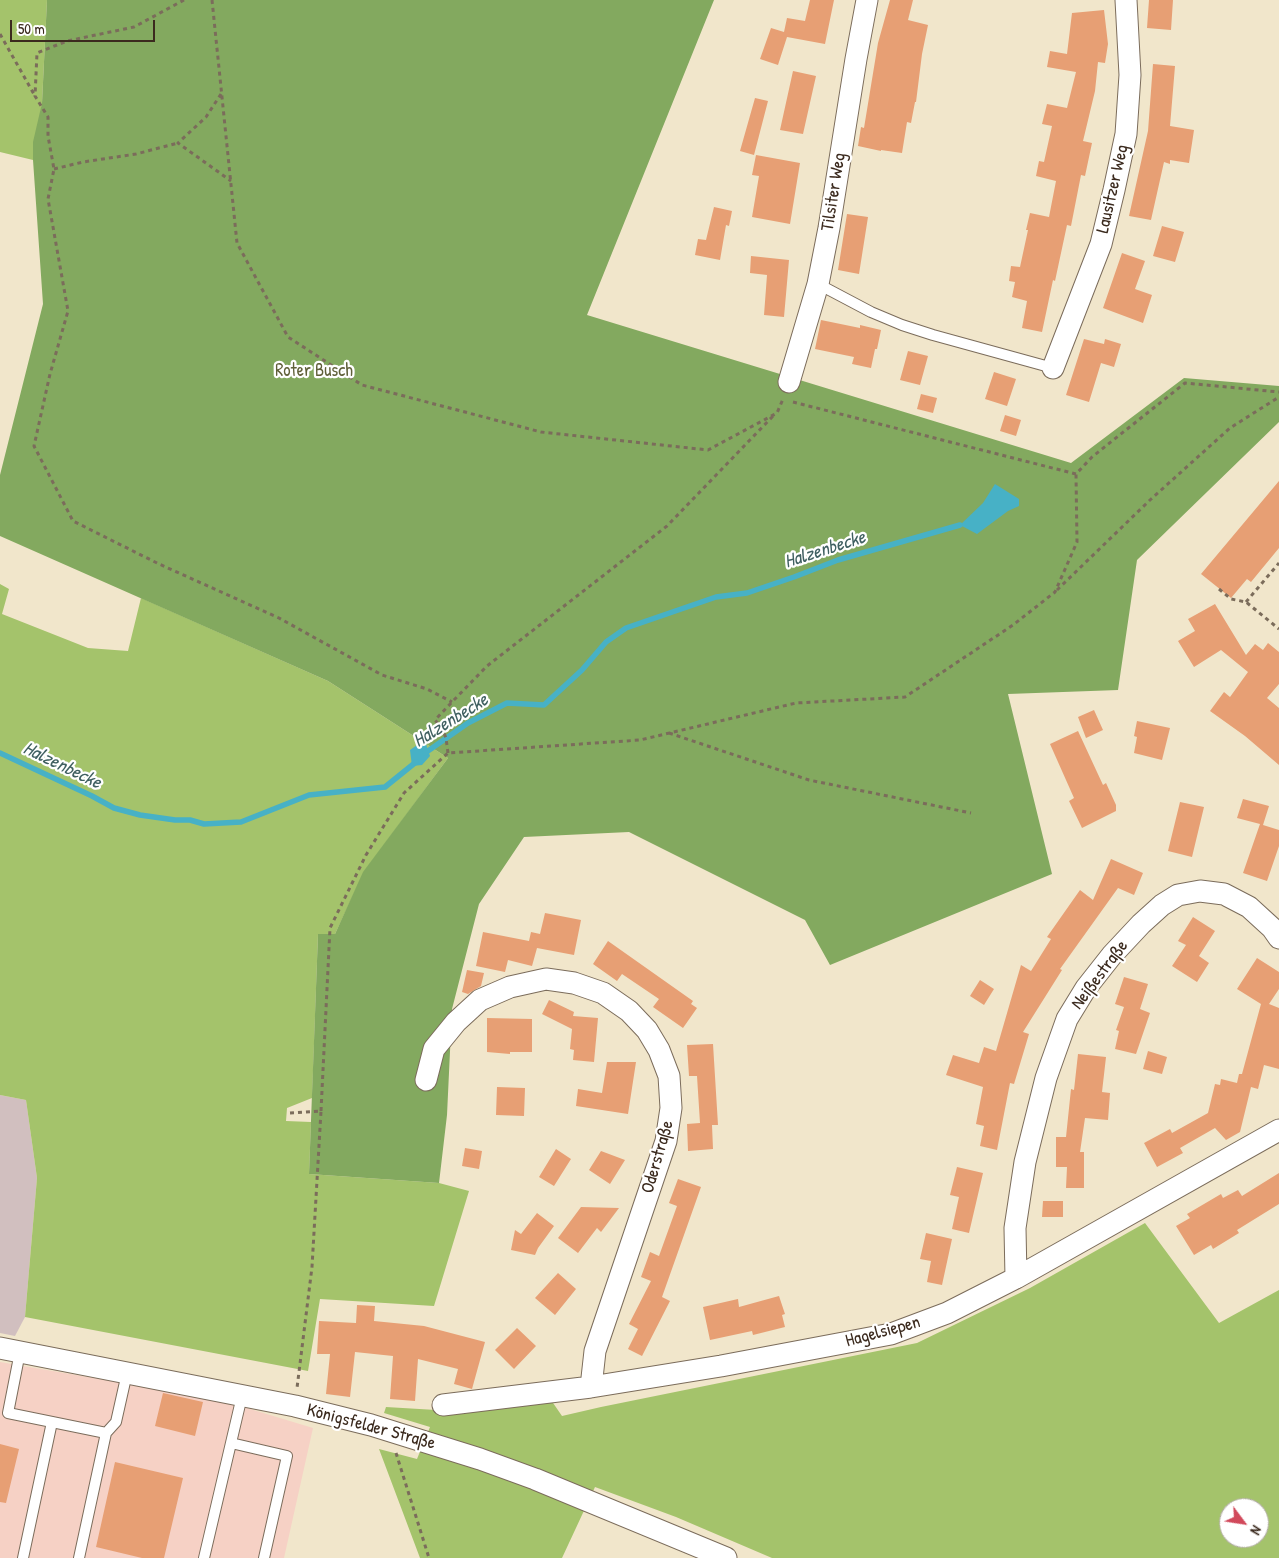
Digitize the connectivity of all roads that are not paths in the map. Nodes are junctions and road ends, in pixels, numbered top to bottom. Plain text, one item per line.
1 (866, 0) edge
2 (1126, 0) edge
3 (818, 284) junction
4 (1053, 368) joint
5 (786, 391) road end
6 (1279, 938) edge
7 (426, 1080) dead end
8 (1279, 1130) edge
9 (1016, 1278) junction
10 (10, 1350) edge
11 (127, 1373) junction
12 (591, 1387) junction
13 (242, 1396) junction
14 (443, 1405) dead end
15 (52, 1422) junction
16 (106, 1433) junction
17 (231, 1443) junction
18 (23, 1558) edge
19 (79, 1558) edge
20 (204, 1558) edge
21 (264, 1558) edge
22 (726, 1558) edge

1 - 3 street, Tilsiter Weg
2 - 4 street, Lausitzer Weg
3 - 4 lane
3 - 5 street, Tilsiter Weg
6 - 9 street, Neißestraße
7 - 12 street, Oderstraße
8 - 9 street, Hagelsiepen
9 - 12 street, Hagelsiepen
10 - 11 street, Königsfelder Straße
10 - 15 lane
11 - 13 street, Königsfelder Straße
11 - 16 lane
12 - 14 street, Hagelsiepen
13 - 17 lane
13 - 22 street, Königsfelder Straße
15 - 16 lane
15 - 18 lane
16 - 19 lane
17 - 20 lane
17 - 21 lane

